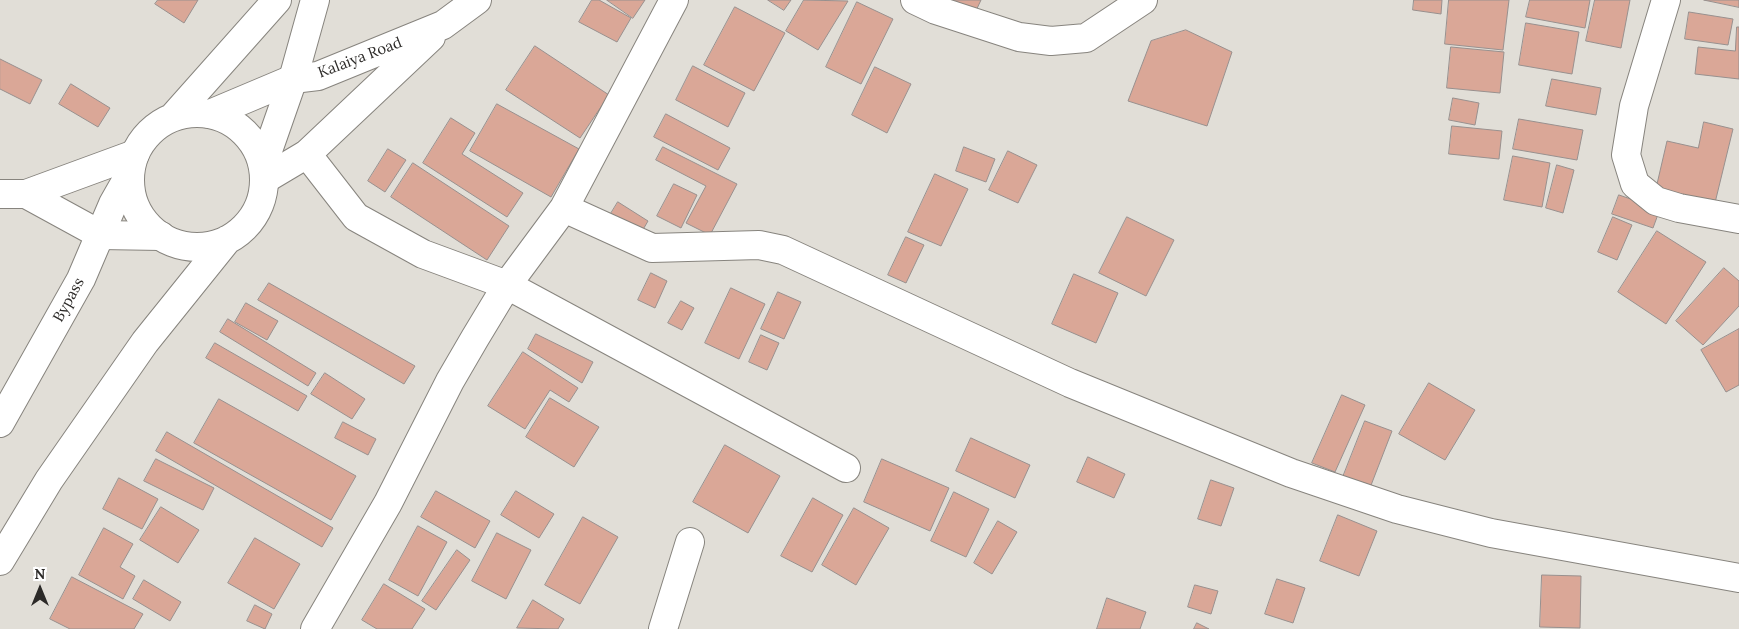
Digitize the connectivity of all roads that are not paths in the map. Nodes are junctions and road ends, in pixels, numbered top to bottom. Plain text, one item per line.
1 (276, 0) edge
2 (315, 0) edge
3 (477, 0) edge
4 (674, 0) edge
5 (915, 0) edge
6 (1142, 0) edge
7 (1666, 0) edge
8 (444, 25) junction
9 (293, 79) junction
10 (210, 114) junction
11 (173, 117) junction
12 (307, 154) junction
13 (132, 164) junction
14 (264, 172) junction
15 (13, 194) edge
16 (564, 208) junction
17 (1734, 223) edge
18 (101, 235) junction
19 (161, 236) junction
20 (227, 240) junction
21 (507, 285) junction
22 (0, 422) edge
23 (846, 468) dead end
24 (690, 542) dead end
25 (0, 561) edge
26 (1739, 578) edge
27 (325, 626) edge
28 (663, 629) edge

1 - 11 street
2 - 9 street
3 - 8 street, Kalaiya Road
4 - 16 street
5 - 6 street
7 - 17 street
8 - 9 street, Kalaiya Road
8 - 12 street
9 - 10 street, Kalaiya Road
9 - 14 street
10 - 11 street
10 - 14 street
11 - 13 street
12 - 14 street
12 - 21 street
13 - 15 street
13 - 18 street, Bypass
13 - 19 street
14 - 20 street
15 - 18 street
16 - 21 street
16 - 26 street
18 - 19 street
18 - 22 street, Bypass
19 - 20 street
20 - 25 street
21 - 23 street
21 - 27 street
24 - 28 street

